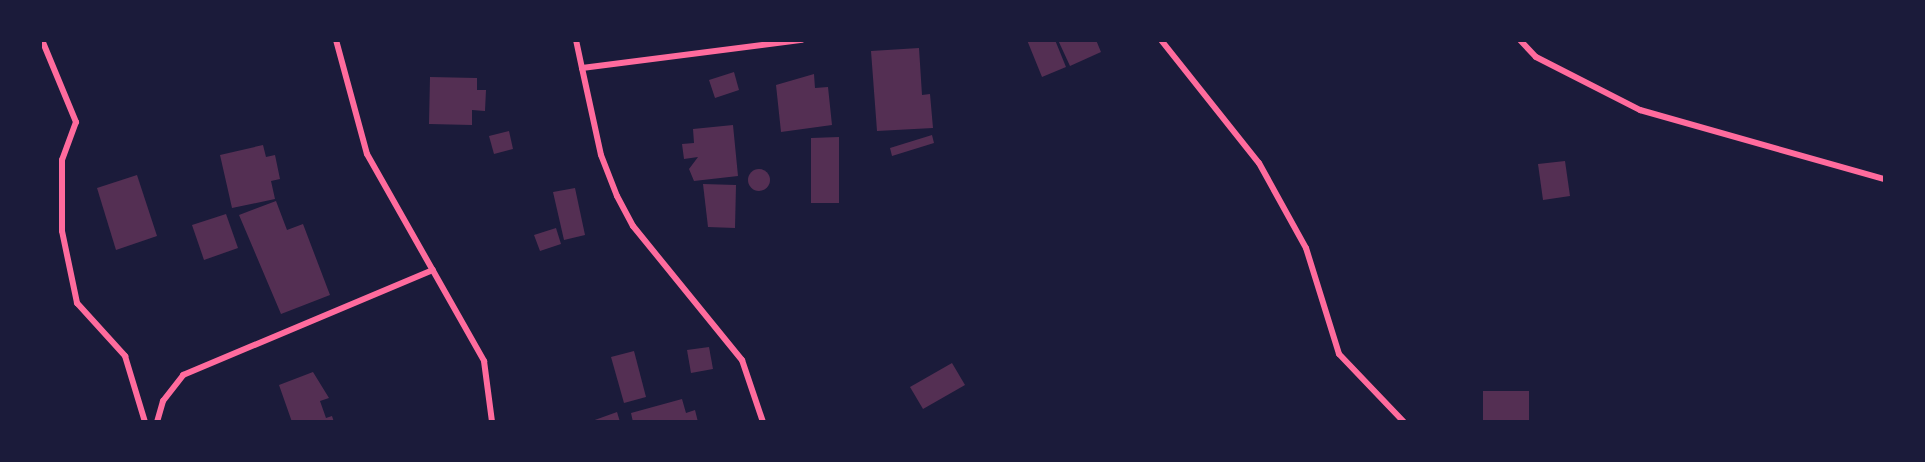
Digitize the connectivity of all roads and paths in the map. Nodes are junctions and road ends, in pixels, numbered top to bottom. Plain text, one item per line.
1 (42, 40) edge
2 (336, 40) edge
3 (576, 40) edge
4 (802, 40) edge
5 (1161, 40) edge
6 (1520, 40) edge
7 (582, 68) junction
8 (1884, 178) edge
9 (433, 270) junction
10 (145, 422) edge
11 (157, 422) edge
12 (492, 422) edge
13 (763, 422) edge
14 (1404, 422) edge

1 - 10 street
2 - 9 street
3 - 7 street
4 - 7 street
5 - 14 street
6 - 8 street
7 - 13 street
9 - 11 street
9 - 12 street

